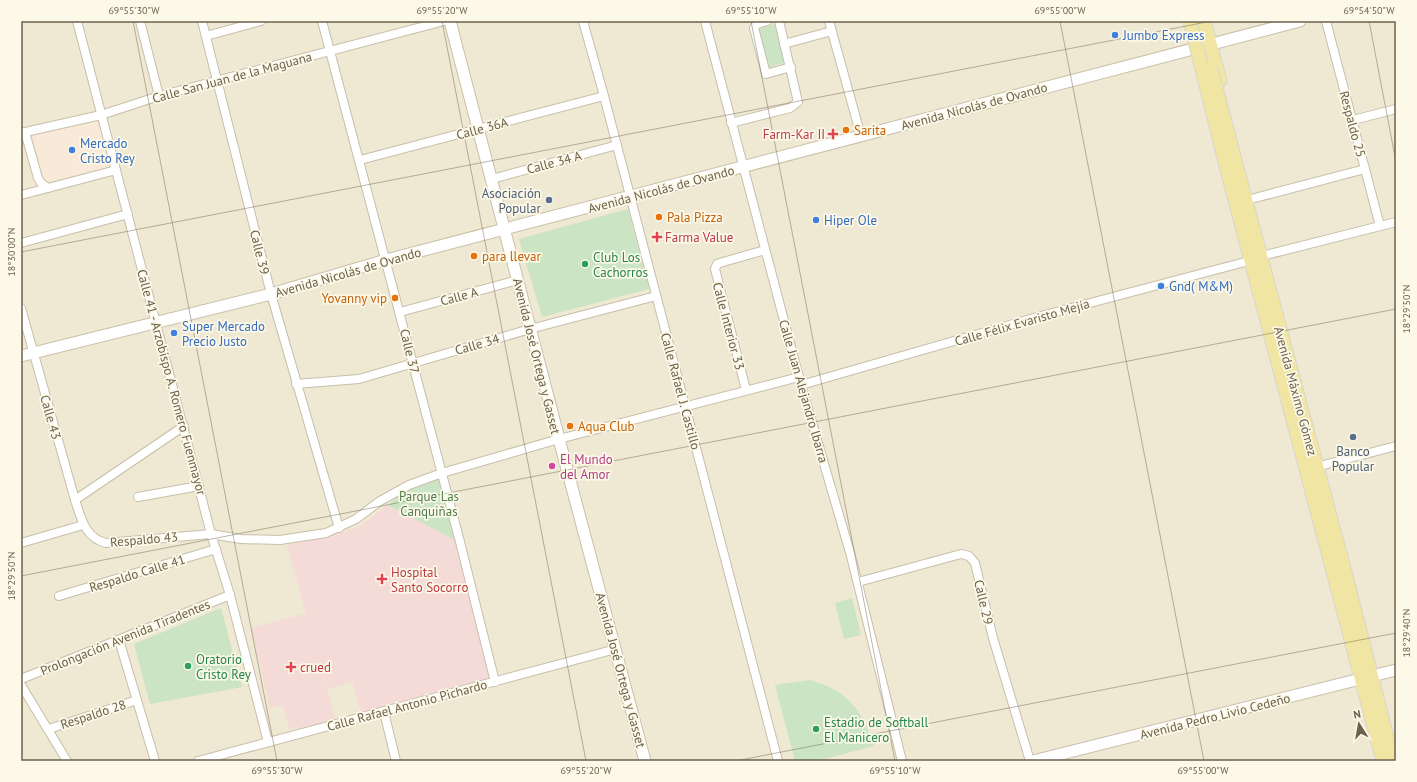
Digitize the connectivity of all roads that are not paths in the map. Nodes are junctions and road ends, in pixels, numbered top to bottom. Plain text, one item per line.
1 (77, 21) edge
2 (140, 21) edge
3 (202, 21) edge
4 (261, 21) edge
5 (322, 21) edge
6 (444, 21) edge
7 (450, 21) edge
8 (583, 21) edge
9 (705, 21) edge
10 (767, 21) edge
11 (778, 21) edge
12 (829, 21) edge
13 (1186, 21) edge
14 (1190, 21) edge
15 (1199, 21) edge
16 (1204, 21) edge
17 (1300, 21) edge
18 (1326, 21) edge
19 (832, 31) junction
20 (206, 36) junction
21 (784, 44) junction
22 (1210, 44) junction
23 (1193, 48) junction
24 (330, 51) junction
25 (791, 67) junction
26 (218, 81) junction
27 (159, 96) junction
28 (604, 96) junction
29 (1396, 109) edge
30 (101, 114) junction
31 (1353, 120) junction
32 (732, 122) junction
33 (479, 129) junction
34 (23, 133) edge
35 (861, 136) junction
36 (617, 145) junction
37 (360, 160) junction
38 (1230, 161) junction
39 (744, 167) junction
40 (1366, 169) junction
41 (116, 170) junction
42 (492, 179) junction
43 (48, 188) junction
44 (21, 195) edge
45 (629, 197) junction
46 (1252, 199) junction
47 (128, 214) junction
48 (1396, 222) edge
49 (1380, 226) junction
50 (505, 230) junction
51 (21, 243) edge
52 (765, 250) junction
53 (1266, 255) junction
54 (386, 260) junction
55 (1244, 262) junction
56 (518, 280) junction
57 (271, 294) junction
58 (656, 296) junction
59 (21, 308) edge
60 (400, 312) junction
61 (1271, 317) junction
62 (157, 322) junction
63 (530, 329) junction
64 (33, 353) junction
65 (21, 356) edge
66 (413, 362) junction
67 (800, 381) junction
68 (296, 384) junction
69 (746, 390) junction
70 (685, 406) junction
71 (184, 426) junction
72 (559, 439) junction
73 (1396, 446) edge
74 (1316, 467) junction
75 (442, 473) junction
76 (199, 486) junction
77 (138, 497) dead end
78 (75, 500) junction
79 (84, 525) junction
80 (339, 528) junction
81 (211, 534) junction
82 (21, 543) edge
83 (216, 549) junction
84 (858, 582) junction
85 (230, 595) junction
86 (59, 596) dead end
87 (119, 640) junction
88 (616, 649) junction
89 (1396, 670) edge
90 (1365, 678) junction
91 (21, 679) edge
92 (495, 682) junction
93 (21, 685) edge
94 (137, 700) junction
95 (384, 712) junction
96 (49, 729) junction
97 (268, 742) junction
98 (67, 761) edge
99 (155, 761) edge
100 (198, 761) edge
101 (396, 761) edge
102 (645, 761) edge
103 (778, 761) edge
104 (902, 761) edge
105 (1030, 761) edge
106 (1033, 761) edge
107 (1383, 761) edge
108 (1393, 761) edge

1 - 30 street, Calle 41 - Arzobispo A. Romero Fuenmayor
2 - 27 street
3 - 20 street, Calle 39
4 - 20 street
5 - 24 street, Calle 37
6 - 24 street, Calle San Juan de la Maguana
7 - 33 main road, Avenida José Ortega y Gasset
8 - 28 street, Calle Rafael J. Castillo
9 - 32 street, Calle Juan Alejandro lbarra
10 - 25 street
11 - 21 street
12 - 19 street
13 - 23 main road
14 - 38 main road, Avenida Máximo Gómez, bridge
15 - 38 main road, Avenida Máximo Gómez, bridge
16 - 22 main road
17 - 22 main road, Avenida Nicolás de Ovando
18 - 31 street, Respaldo 25
19 - 21 street
19 - 35 street
20 - 26 street, Calle 39
21 - 25 street
22 - 23 main road, Avenida Nicolás de Ovando
22 - 46 main road
23 - 35 main road, Avenida Nicolás de Ovando
23 - 55 main road
24 - 26 street, Calle San Juan de la Maguana
24 - 37 street, Calle 37
25 - 32 street
26 - 27 street, Calle San Juan de la Maguana
26 - 57 street, Calle 39
27 - 30 street, Calle San Juan de la Maguana
28 - 33 street, Calle 36A
28 - 36 street, Calle Rafael J. Castillo
29 - 31 street
30 - 34 street, Calle San Juan de la Maguana
30 - 41 street, Calle 41 - Arzobispo A. Romero Fuenmayor
31 - 40 street, Respaldo 25
32 - 39 street, Calle Juan Alejandro lbarra
33 - 37 street, Calle 36A
33 - 42 main road, Avenida José Ortega y Gasset
34 - 43 street
35 - 39 main road, Avenida Nicolás de Ovando
36 - 42 street, Calle 34 A
36 - 45 street, Calle Rafael J. Castillo
37 - 54 street, Calle 37
38 - 61 main road, Avenida Máximo Gómez
39 - 45 main road, Avenida Nicolás de Ovando
39 - 52 street, Calle Juan Alejandro lbarra
40 - 46 street
40 - 49 street, Respaldo 25
41 - 43 street
41 - 47 street, Calle 41 - Arzobispo A. Romero Fuenmayor
42 - 50 main road, Avenida José Ortega y Gasset
43 - 44 street
45 - 50 main road, Avenida Nicolás de Ovando
45 - 58 street, Calle Rafael J. Castillo
46 - 53 main road
47 - 51 street
47 - 62 street, Calle 41 - Arzobispo A. Romero Fuenmayor
48 - 49 street
49 - 53 street
50 - 54 main road, Avenida Nicolás de Ovando
50 - 56 main road, Avenida José Ortega y Gasset
52 - 67 street, Calle Juan Alejandro lbarra
52 - 69 street, Calle Interior 33
53 - 61 main road
54 - 57 main road, Avenida Nicolás de Ovando
54 - 60 street, Calle 37
55 - 61 main road
55 - 67 street, Calle Félix Evaristo Mejía
56 - 60 street, Calle A
56 - 63 main road, Avenida José Ortega y Gasset
57 - 62 main road, Avenida Nicolás de Ovando
57 - 68 street, Calle 39
58 - 63 street, Calle 34
58 - 70 street, Calle Rafael J. Castillo
59 - 64 street, Calle 43
60 - 66 street, Calle 37
61 - 74 main road, Avenida Máximo Gómez
61 - 90 main road, Avenida Máximo Gómez
62 - 64 main road, Avenida Nicolás de Ovando
62 - 71 street, Calle 41 - Arzobispo A. Romero Fuenmayor
63 - 66 street, Calle 34
63 - 72 main road, Avenida José Ortega y Gasset
64 - 65 main road, Avenida Nicolás de Ovando
64 - 78 street, Calle 43
66 - 68 street, Calle 34
66 - 75 street, Calle 37
67 - 69 street, Calle Félix Evaristo Mejía
67 - 84 street, Calle Juan Alejandro lbarra
68 - 80 street, Calle 39
69 - 70 street, Calle Félix Evaristo Mejía
70 - 72 street, Calle Félix Evaristo Mejía
70 - 103 street, Calle Rafael J. Castillo
71 - 76 street, Calle 41 - Arzobispo A. Romero Fuenmayor
71 - 78 street
72 - 75 street, Calle Félix Evaristo Mejía
72 - 88 main road, Avenida José Ortega y Gasset
73 - 74 street
74 - 90 main road, Avenida Máximo Gómez
75 - 80 street, Calle Félix Evaristo Mejía
75 - 92 street, Calle 37
76 - 77 street
76 - 81 street, Calle 41 - Arzobispo A. Romero Fuenmayor
78 - 79 street, Calle 43
79 - 81 street, Respaldo 43
79 - 82 street
80 - 81 street, Calle Félix Evaristo Mejía
81 - 83 street, Calle 41 - Arzobispo A. Romero Fuenmayor
83 - 85 street, Calle 41 - Arzobispo A. Romero Fuenmayor
83 - 86 street, Respaldo Calle 41
84 - 104 street, Calle Juan Alejandro lbarra
84 - 105 street, Calle 29
85 - 87 street, Prolongación Avenida Tiradentes
85 - 97 street, Calle 41 - Arzobispo A. Romero Fuenmayor
87 - 91 street, Prolongación Avenida Tiradentes
87 - 94 street
88 - 92 street, Calle Rafael Antonio Pichardo
88 - 102 main road, Avenida José Ortega y Gasset
89 - 90 main road, Avenida Pedro Livio Cedeño
90 - 106 main road, Avenida Pedro Livio Cedeño
90 - 107 main road, Avenida Máximo Gómez
90 - 108 main road, Avenida Máximo Gómez
92 - 95 street, Calle Rafael Antonio Pichardo
93 - 96 street
94 - 96 street, Respaldo 28
94 - 99 street
95 - 97 street, Calle Rafael Antonio Pichardo
95 - 101 street
96 - 98 street
97 - 100 street, Calle Rafael Antonio Pichardo

